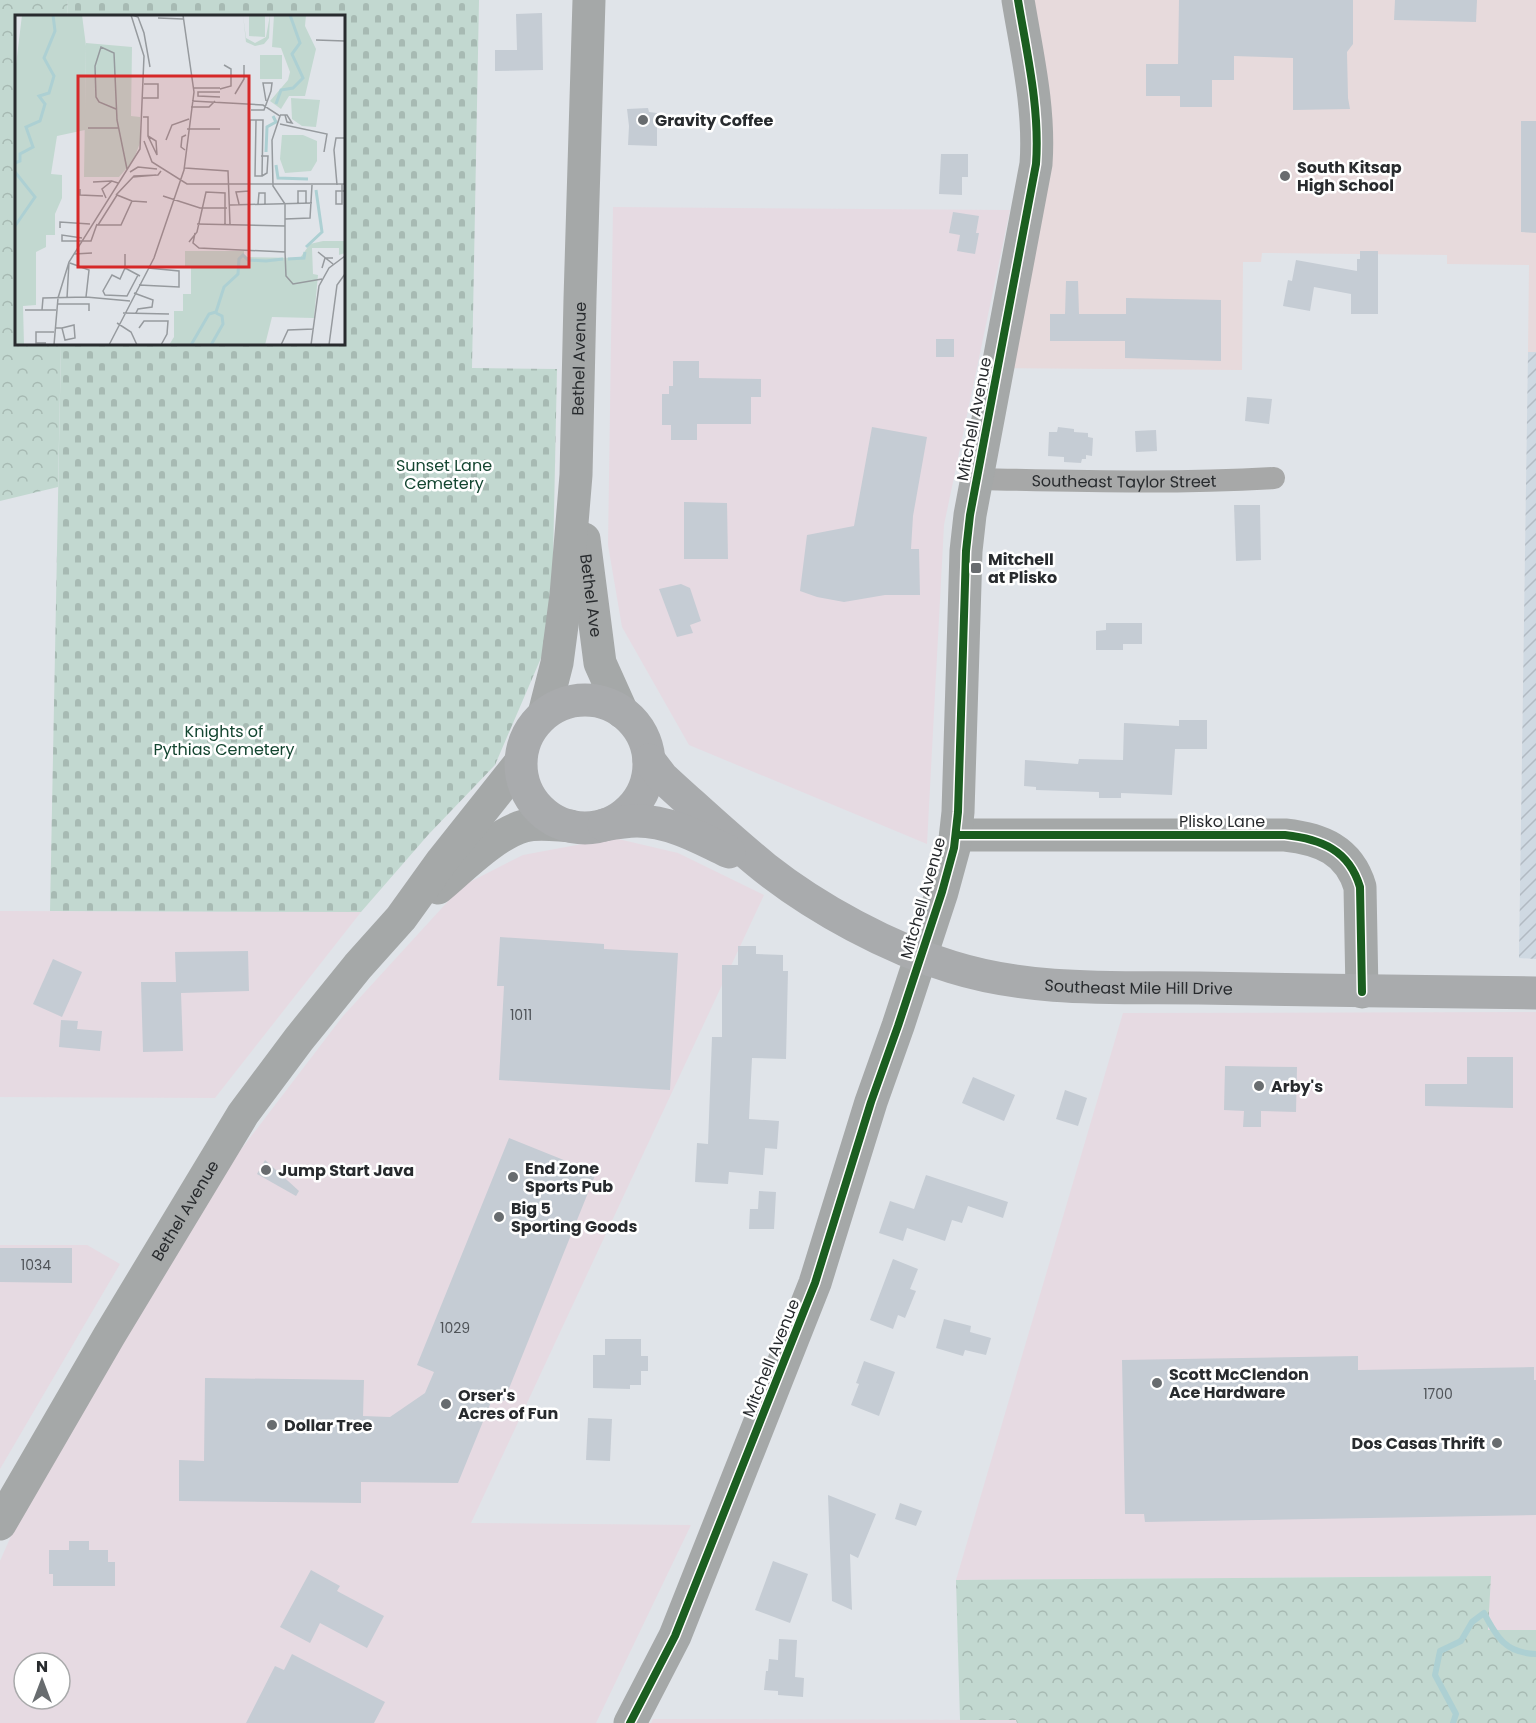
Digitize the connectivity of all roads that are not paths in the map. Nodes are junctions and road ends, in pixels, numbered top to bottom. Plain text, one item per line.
1 (589, 0) edge
2 (1018, 0) edge
3 (576, 475) junction
4 (1274, 478) dead end
5 (976, 479) junction
6 (622, 712) junction
7 (544, 714) junction
8 (649, 760) junction
9 (520, 763) junction
10 (585, 826) junction
11 (956, 834) junction
12 (766, 869) junction
13 (401, 918) junction
14 (1362, 992) junction
15 (1536, 993) edge
16 (0, 1524) edge
17 (630, 1723) edge

1 - 3 street, Bethel Avenue
2 - 5 street, Mitchell Avenue
3 - 6 street, Bethel Ave
3 - 7 street, Bethel Avenue
4 - 5 street, Southeast Taylor Street
5 - 11 street, Mitchell Avenue
6 - 7 main road
6 - 8 main road
7 - 9 main road
8 - 10 main road
8 - 12 main road, Southeast Mile Hill Drive
9 - 10 main road
9 - 13 street, Bethel Avenue
10 - 12 main road, Southeast Mile Hill Drive
10 - 13 street, Bethel Avenue
11 - 14 street, Plisko Lane
11 - 17 street, Mitchell Avenue
12 - 14 main road, Southeast Mile Hill Drive
13 - 16 street, Bethel Avenue
14 - 15 main road, Southeast Mile Hill Drive

